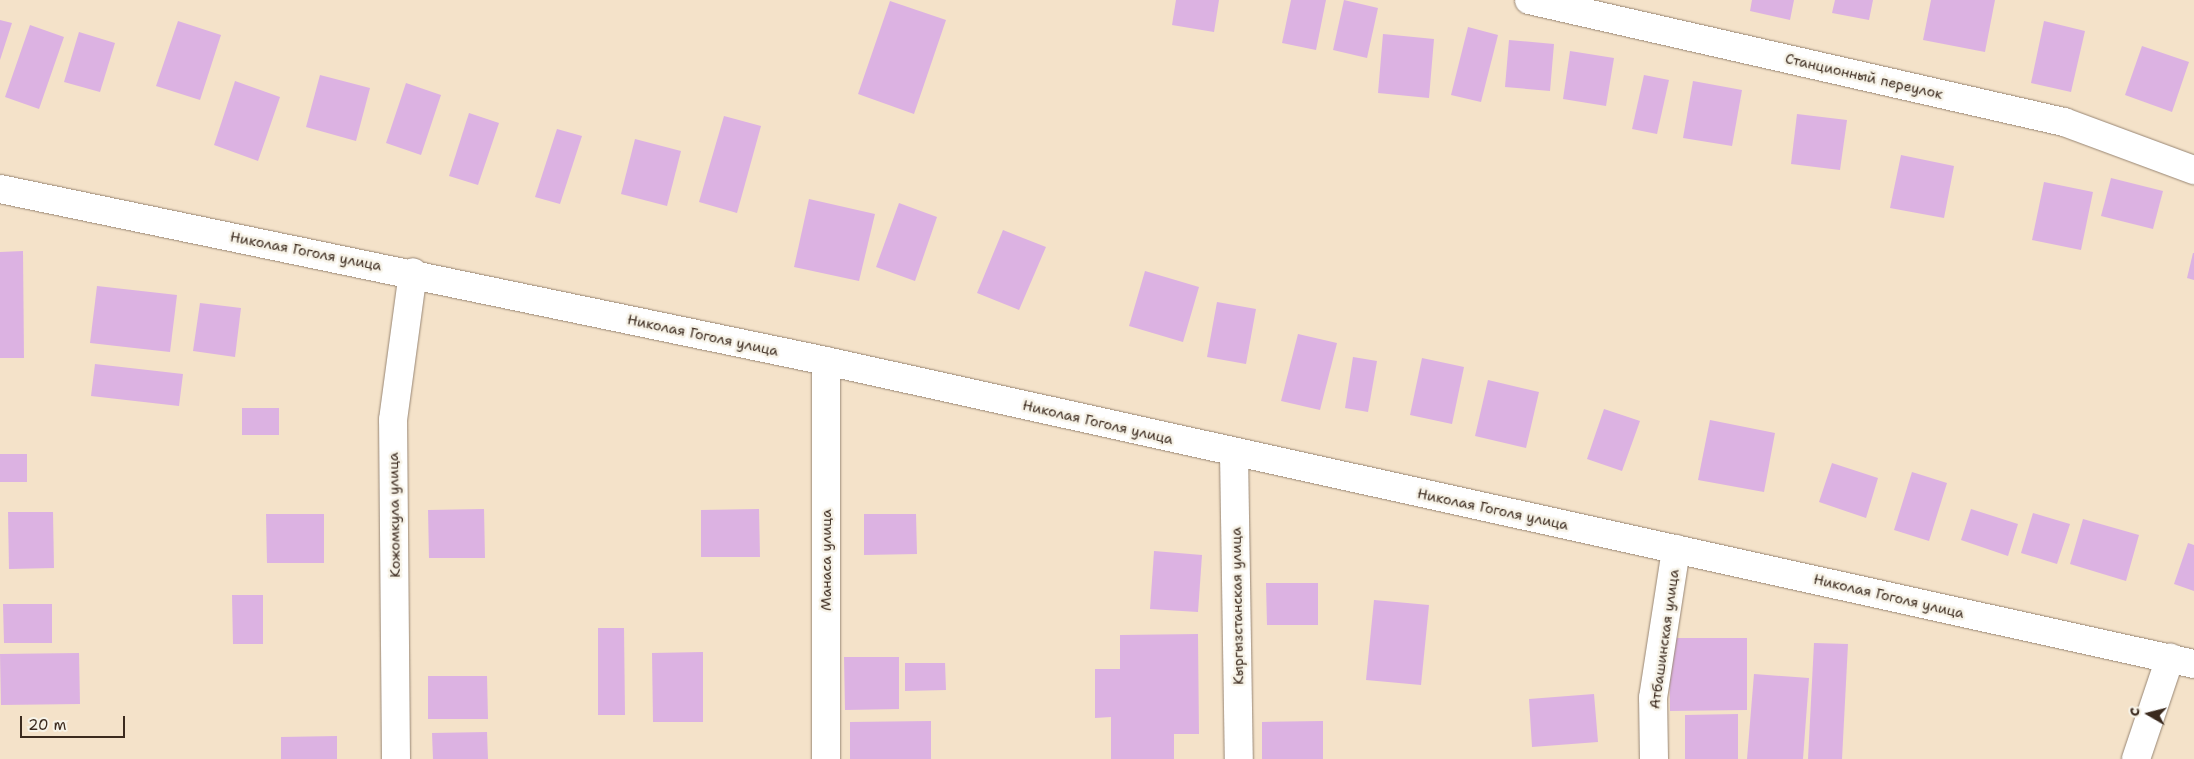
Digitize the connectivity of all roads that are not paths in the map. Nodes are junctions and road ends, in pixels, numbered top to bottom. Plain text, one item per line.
1 (1529, 0) edge
2 (2194, 170) edge
3 (0, 189) edge
4 (413, 272) junction
5 (826, 361) junction
6 (1234, 453) junction
7 (1676, 549) junction
8 (2182, 661) edge
9 (396, 759) edge
10 (826, 759) edge
11 (1239, 759) edge
12 (1654, 759) edge
13 (2136, 759) edge

1 - 2 street, Станционный переулок
3 - 4 street, Николая Гоголя улица
4 - 5 street, Николая Гоголя улица
4 - 9 street, Кожомкула улица
5 - 6 street, Николая Гоголя улица
5 - 10 street, Манаса улица
6 - 7 street, Николая Гоголя улица
6 - 11 street, Кыргызстанская улица
7 - 8 street, Николая Гоголя улица
7 - 12 street, Атбашинская улица
8 - 13 street

